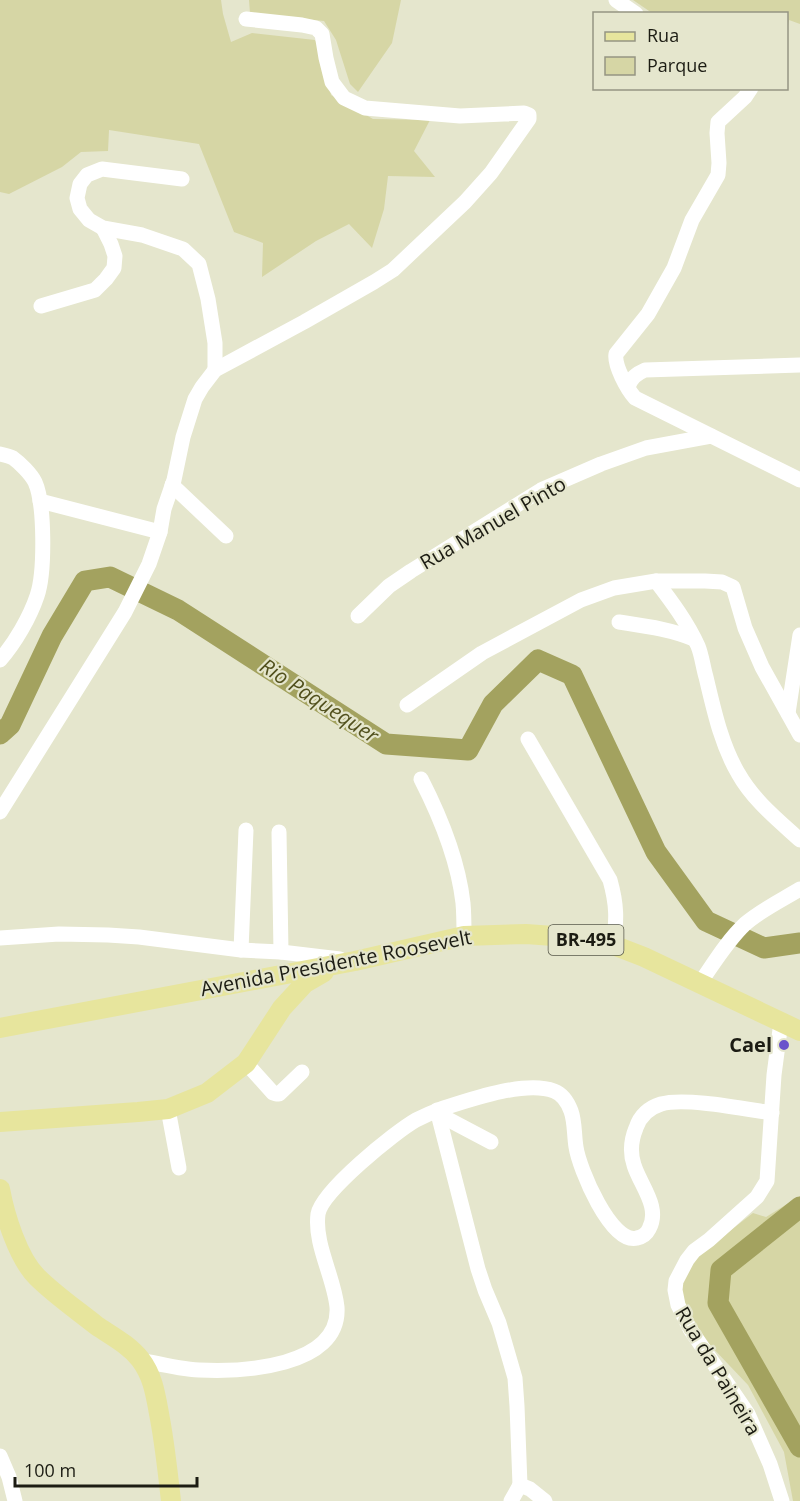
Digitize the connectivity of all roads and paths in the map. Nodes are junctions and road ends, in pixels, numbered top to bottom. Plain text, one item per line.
1 (616, 0) edge
2 (633, 12) edge
3 (246, 19) dead end
4 (750, 90) edge
5 (182, 179) dead end
6 (103, 228) junction
7 (41, 306) dead end
8 (800, 365) edge
9 (215, 370) junction
10 (628, 387) junction
11 (711, 436) junction
12 (0, 454) edge
13 (800, 480) edge
14 (172, 485) junction
15 (40, 501) junction
16 (160, 532) junction
17 (226, 536) dead end
18 (656, 581) junction
19 (358, 616) dead end
20 (619, 622) dead end
21 (800, 635) edge
22 (694, 639) junction
23 (0, 660) edge
24 (407, 705) dead end
25 (788, 713) junction
26 (800, 735) edge
27 (528, 739) dead end
28 (421, 779) dead end
29 (0, 812) edge
30 (246, 830) dead end
31 (279, 832) dead end
32 (800, 840) edge
33 (800, 889) edge
34 (464, 936) junction
35 (0, 938) edge
36 (613, 945) junction
37 (241, 950) junction
38 (281, 952) junction
39 (355, 961) junction
40 (263, 978) junction
41 (700, 983) junction
42 (282, 1008) junction
43 (781, 1022) junction
44 (0, 1028) edge
45 (800, 1031) edge
46 (246, 1063) junction
47 (302, 1072) dead end
48 (168, 1108) junction
49 (438, 1112) junction
50 (772, 1113) junction
51 (0, 1122) edge
52 (491, 1142) dead end
53 (179, 1168) dead end
54 (0, 1190) edge
55 (141, 1360) junction
56 (0, 1456) edge
57 (520, 1485) junction
58 (15, 1501) edge
59 (171, 1501) edge
60 (511, 1501) edge
61 (545, 1501) edge
62 (782, 1501) edge

1 - 2 street
3 - 9 street
4 - 10 street
5 - 6 street
6 - 7 street
6 - 9 street
8 - 10 street
9 - 14 street
10 - 11 street
11 - 13 street
11 - 19 street, Rua Manuel Pinto
12 - 15 street
14 - 16 street
14 - 17 street
15 - 16 street
15 - 23 street
16 - 29 street
18 - 22 street
18 - 24 street
18 - 25 street
20 - 22 street
21 - 25 street
22 - 32 street
25 - 26 street
27 - 36 street
28 - 34 street
30 - 37 street
31 - 38 street
33 - 41 street
34 - 36 main road, Avenida Presidente Roosevelt / BR-495
34 - 39 main road, Avenida Presidente Roosevelt / BR-495
35 - 37 street
36 - 41 main road, Avenida Presidente Roosevelt / BR-495
37 - 38 street
38 - 39 street
39 - 40 main road, Avenida Presidente Roosevelt / BR-495
39 - 42 main road, BR-495
40 - 42 main road
40 - 44 main road, Avenida Presidente Roosevelt / BR-495
41 - 43 main road, Avenida Presidente Roosevelt / BR-495
42 - 46 main road, BR-495
43 - 45 main road, Avenida Presidente Roosevelt / BR-495
43 - 50 street, Rua da Paineira
46 - 47 street
46 - 48 main road, BR-495
48 - 51 main road, BR-495
48 - 53 street
49 - 50 street
49 - 52 street
49 - 55 street
49 - 57 street
50 - 62 street, Rua da Paineira
54 - 55 main road
55 - 59 main road
56 - 58 street
57 - 60 street
57 - 61 street

